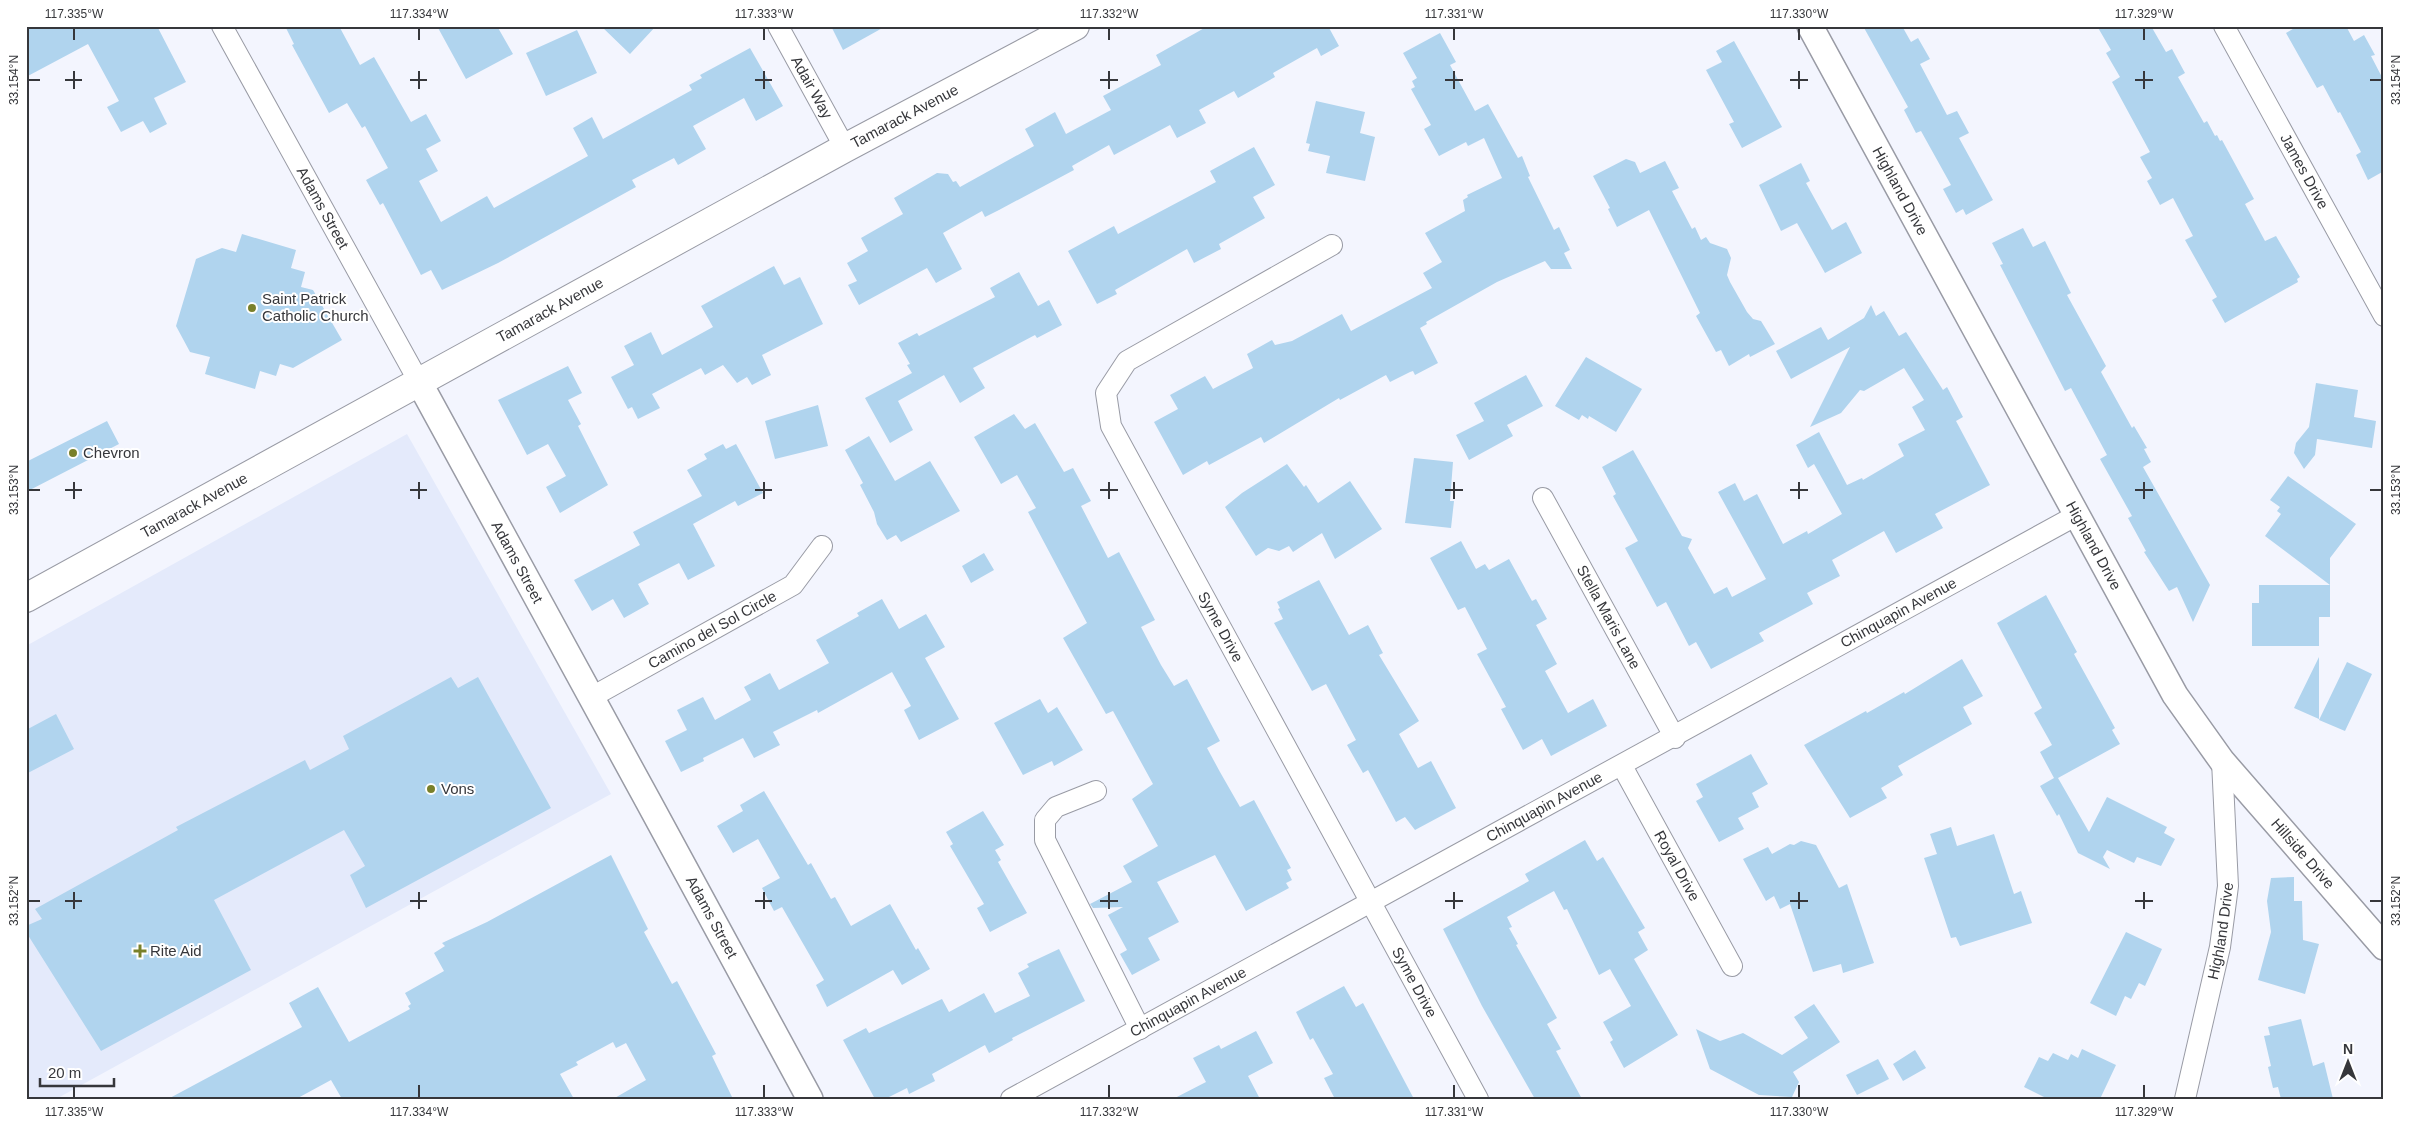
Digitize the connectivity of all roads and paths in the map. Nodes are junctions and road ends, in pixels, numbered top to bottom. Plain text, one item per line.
1 (222, 26) edge
2 (778, 26) edge
3 (1075, 26) edge
4 (1810, 26) edge
5 (2224, 26) edge
6 (845, 148) junction
7 (1332, 244) dead end
8 (2384, 316) edge
9 (419, 382) junction
10 (1543, 498) dead end
11 (2078, 515) junction
12 (822, 546) dead end
13 (26, 598) edge
14 (590, 698) junction
15 (1675, 738) junction
16 (2222, 761) junction
17 (1622, 766) junction
18 (1096, 791) dead end
19 (1372, 902) junction
20 (2384, 947) edge
21 (1732, 966) dead end
22 (1140, 1028) junction
23 (810, 1099) edge
24 (1011, 1099) edge
25 (1478, 1099) edge
26 (2185, 1099) edge

1 - 9 street, Adams Street
2 - 6 street, Adair Way
3 - 6 main road, Tamarack Avenue
4 - 11 street, Highland Drive
5 - 8 street, James Drive
6 - 9 main road, Tamarack Avenue
7 - 19 street, Syme Drive
9 - 13 main road, Tamarack Avenue
9 - 14 street, Adams Street
10 - 15 street, Stella Maris Lane
11 - 15 street, Chinquapin Avenue
11 - 16 street, Highland Drive
12 - 14 street, Camino del Sol Circle
14 - 23 street, Adams Street
15 - 17 street, Chinquapin Avenue
16 - 20 street, Hillside Drive
16 - 26 street, Highland Drive
17 - 19 street, Chinquapin Avenue
17 - 21 street, Royal Drive
18 - 22 street
19 - 22 street, Chinquapin Avenue
19 - 25 street, Syme Drive
22 - 24 street, Chinquapin Avenue

